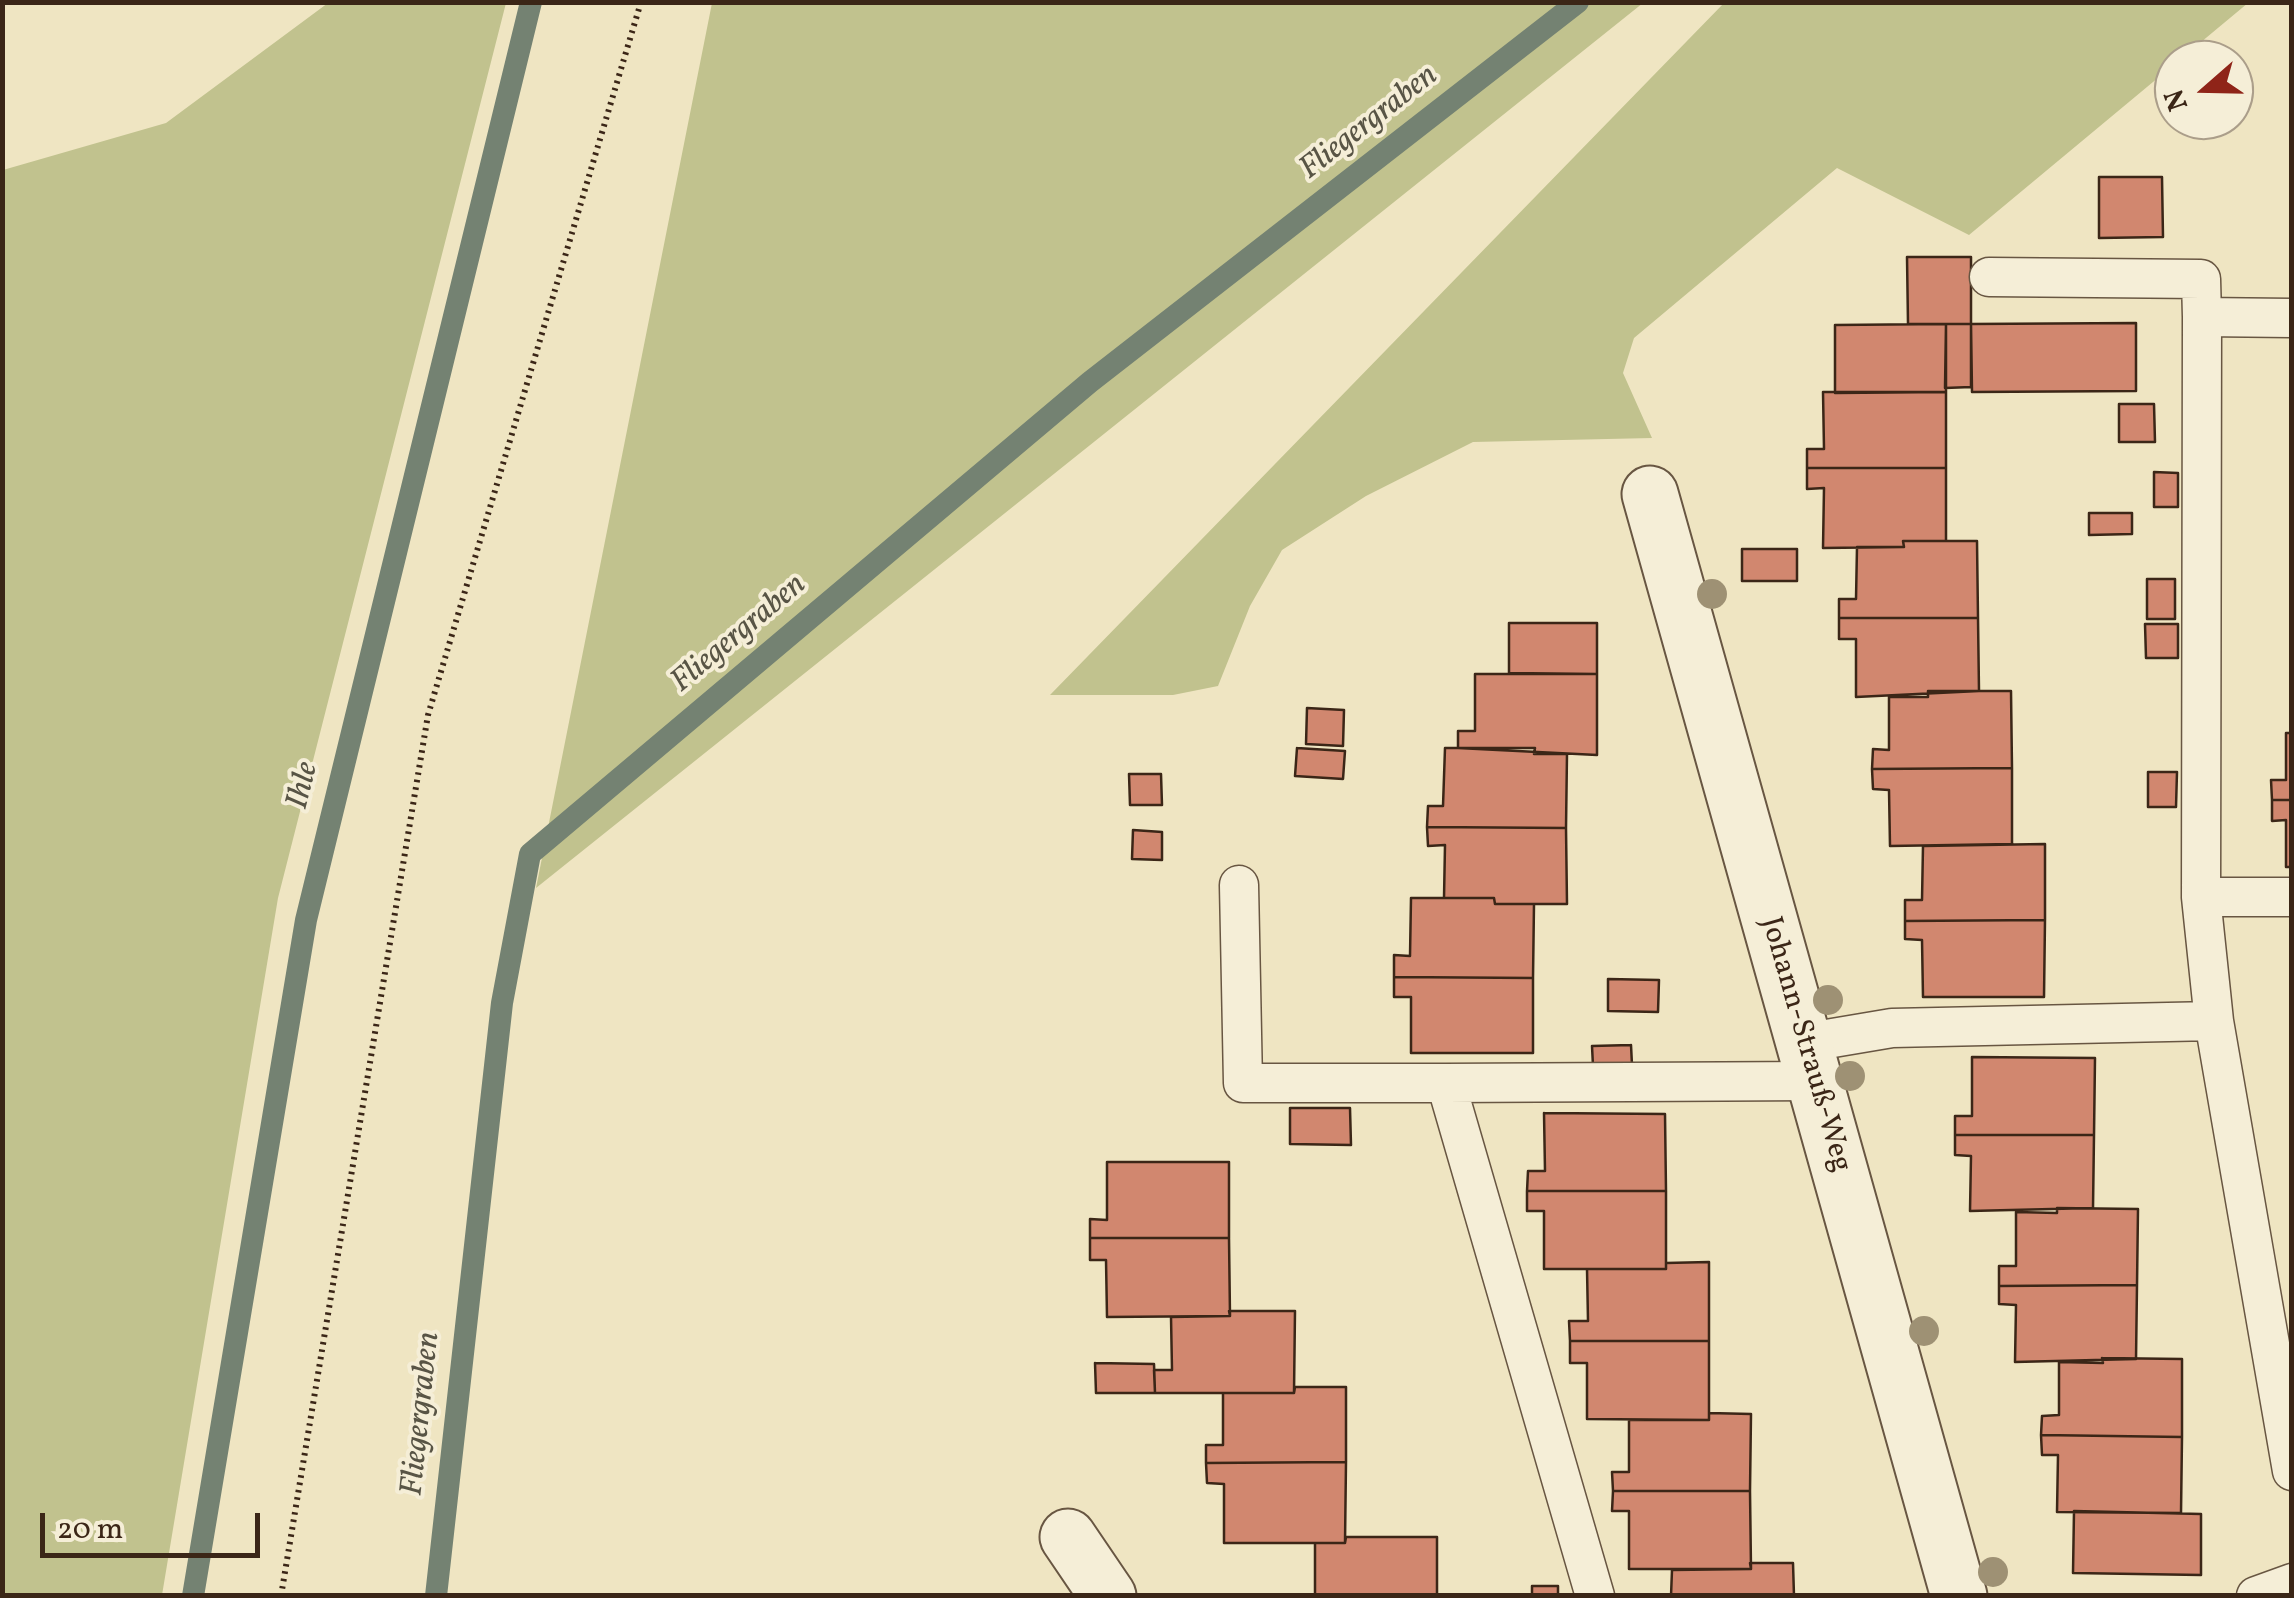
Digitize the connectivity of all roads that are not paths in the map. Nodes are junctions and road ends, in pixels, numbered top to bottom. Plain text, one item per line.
1 (1988, 276) dead end
2 (2202, 317) junction
3 (2292, 318) edge
4 (1650, 494) dead end
5 (1239, 885) dead end
6 (2201, 897) junction
7 (2292, 897) edge
8 (2214, 1022) junction
9 (1809, 1062) junction
10 (1446, 1083) junction
11 (2292, 1471) edge
12 (1068, 1537) dead end
13 (2292, 1583) edge
14 (1108, 1596) edge
15 (1595, 1596) edge
16 (1958, 1596) edge
17 (2256, 1596) edge

1 - 2 lane
2 - 3 lane
2 - 6 lane
4 - 9 street, Johann-Strauß-Weg
5 - 10 lane
6 - 7 lane
6 - 8 lane
8 - 9 lane
8 - 11 lane
9 - 10 lane
9 - 16 street, Johann-Strauß-Weg
10 - 15 lane
12 - 14 street
13 - 17 lane

